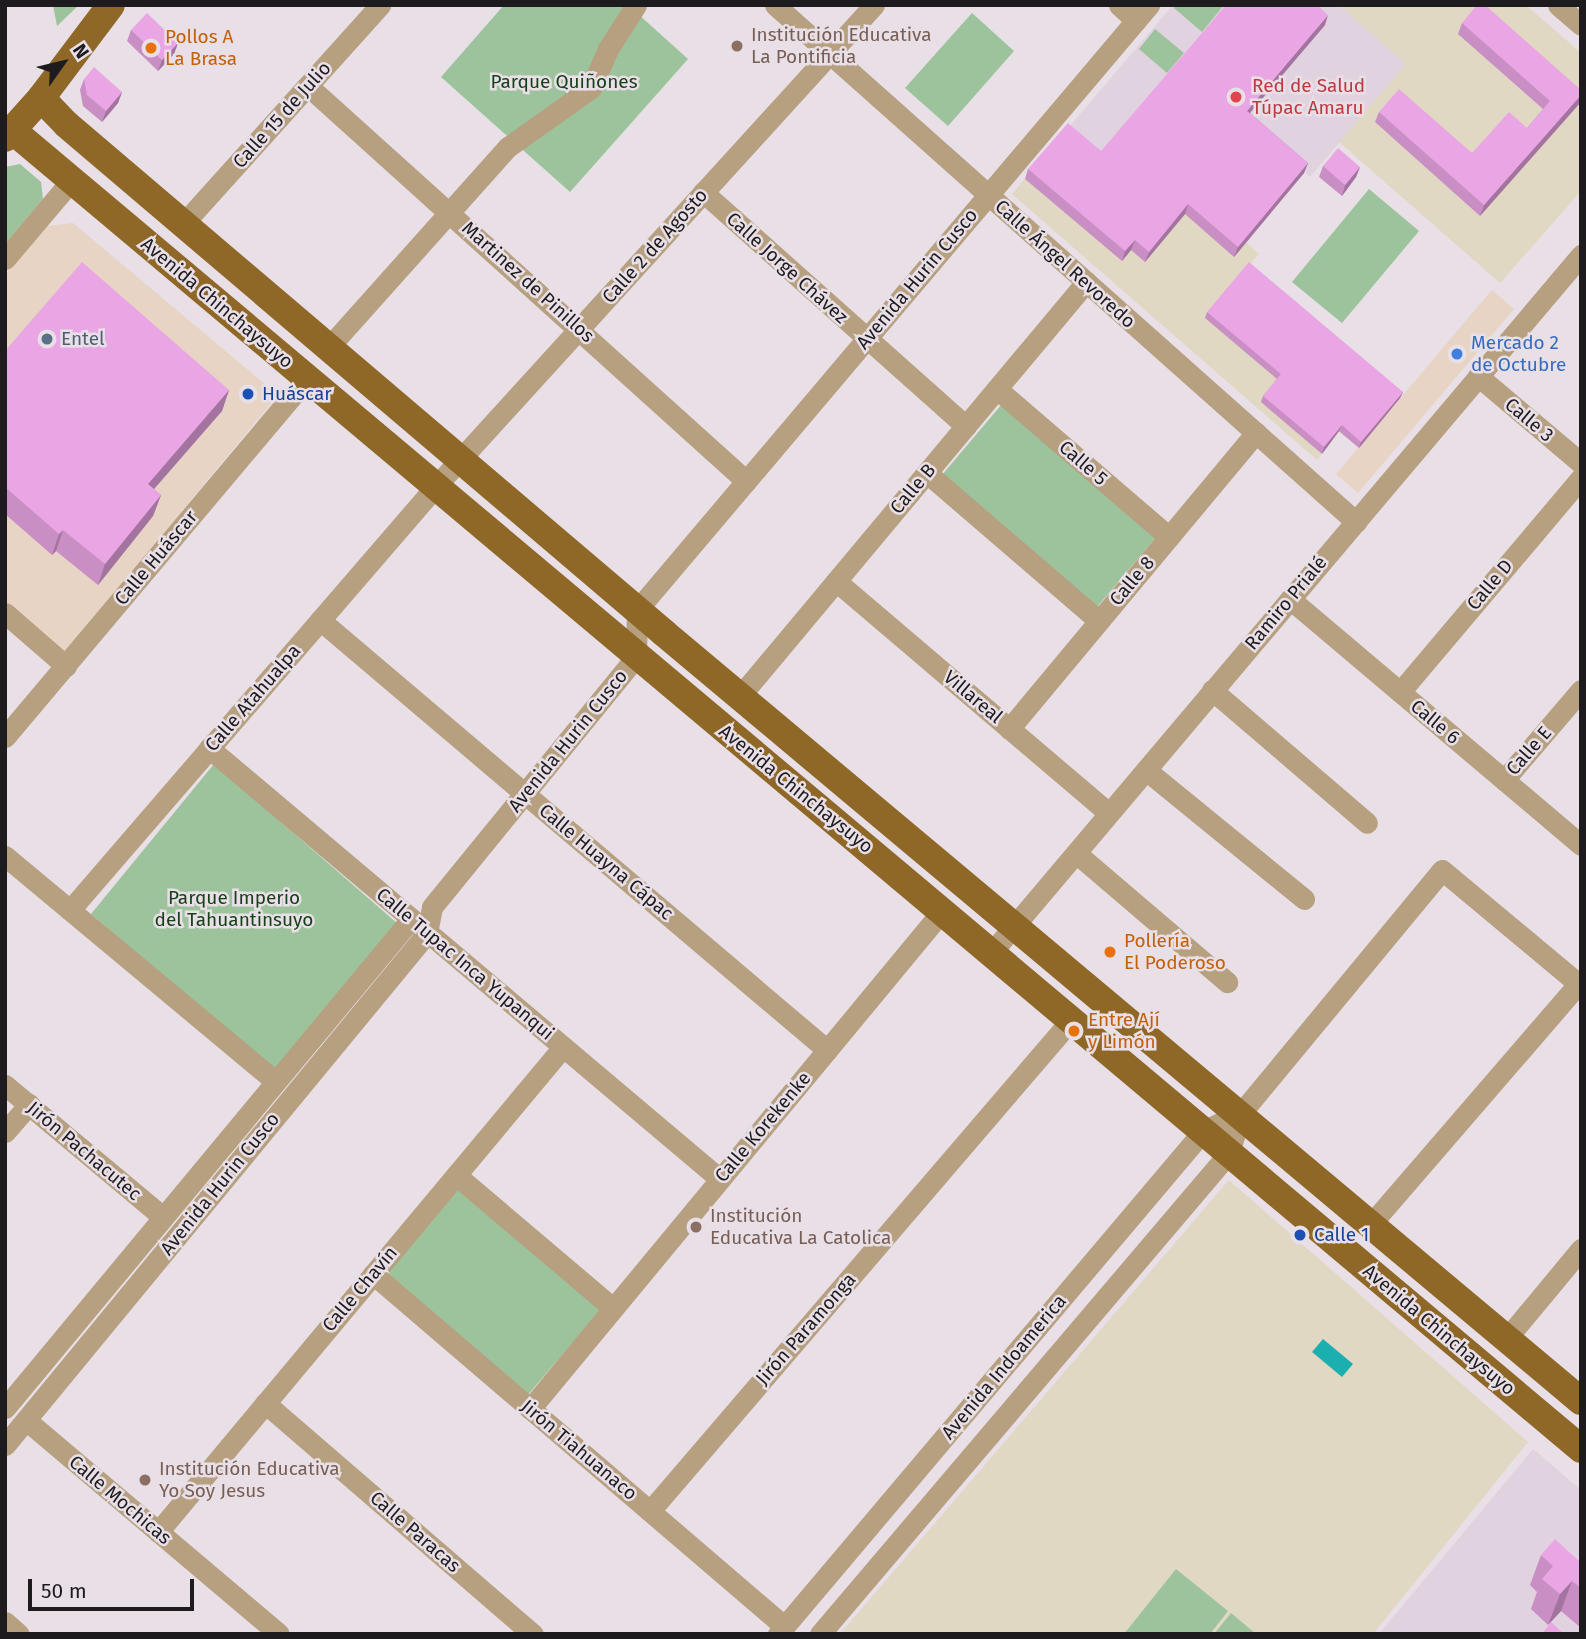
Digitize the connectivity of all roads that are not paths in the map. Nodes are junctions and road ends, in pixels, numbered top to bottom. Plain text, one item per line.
1 (111, 5) edge
2 (380, 5) edge
3 (636, 5) edge
4 (775, 5) edge
5 (874, 5) edge
6 (1119, 5) edge
7 (1558, 5) edge
8 (1143, 13) edge
9 (1581, 25) edge
10 (830, 54) junction
11 (308, 86) junction
12 (41, 98) junction
13 (9, 134) edge
14 (70, 182) junction
15 (703, 192) junction
16 (989, 195) junction
17 (450, 212) junction
18 (183, 224) junction
19 (144, 242) junction
20 (1581, 254) edge
21 (219, 255) junction
22 (5, 259) edge
23 (1086, 282) junction
24 (580, 328) junction
25 (866, 339) junction
26 (328, 348) junction
27 (1478, 376) junction
28 (307, 378) junction
29 (997, 389) junction
30 (966, 426) junction
31 (1256, 433) junction
32 (461, 459) junction
33 (1581, 463) edge
34 (927, 473) junction
35 (1581, 478) edge
36 (746, 481) junction
37 (435, 487) junction
38 (1356, 522) junction
39 (1169, 537) junction
40 (836, 581) junction
41 (1290, 599) junction
42 (638, 610) junction
43 (5, 613) edge
44 (320, 620) junction
45 (1099, 621) junction
46 (636, 657) junction
47 (66, 666) junction
48 (1212, 690) junction
49 (1581, 690) edge
50 (1400, 692) junction
51 (740, 696) junction
52 (1009, 729) junction
53 (5, 737) edge
54 (209, 748) junction
55 (1146, 770) junction
56 (1504, 780) junction
57 (525, 793) junction
58 (1109, 813) junction
59 (1367, 823) dead end
60 (1581, 845) edge
61 (1076, 853) junction
62 (5, 856) edge
63 (1304, 899) dead end
64 (70, 910) junction
65 (943, 910) junction
66 (419, 926) junction
67 (1013, 927) junction
68 (992, 952) junction
69 (1227, 982) dead end
70 (1580, 985) edge
71 (1071, 1020) junction
72 (563, 1047) junction
73 (827, 1050) junction
74 (275, 1081) junction
75 (5, 1084) edge
76 (29, 1104) junction
77 (1241, 1113) junction
78 (1203, 1131) junction
79 (5, 1132) edge
80 (1229, 1153) junction
81 (456, 1175) junction
82 (720, 1179) junction
83 (163, 1217) junction
84 (1371, 1224) junction
85 (1581, 1250) edge
86 (373, 1275) junction
87 (613, 1308) junction
88 (1507, 1338) junction
89 (1581, 1401) edge
90 (265, 1403) junction
91 (5, 1408) edge
92 (530, 1409) junction
93 (26, 1420) junction
94 (5, 1445) edge
95 (1581, 1449) edge
96 (650, 1511) junction
97 (158, 1532) junction
98 (5, 1622) edge
99 (781, 1630) edge
100 (19, 1634) edge
101 (279, 1634) edge
102 (533, 1634) edge
103 (820, 1634) edge

1 - 12 main road
2 - 11 street, Calle 15 de Julio
3 - 17 street
4 - 10 street, Calle Ángel Revoredo
5 - 10 street, Calle 2 de Agosto
6 - 8 street
7 - 9 street
8 - 16 street, Avenida Hurin Cusco
10 - 15 street, Calle 2 de Agosto
10 - 16 street, Calle Ángel Revoredo
11 - 17 street, Martinez de Pinillos
11 - 18 street, Calle 15 de Julio
12 - 13 main road
12 - 18 main road, Avenida Chinchaysuyo
13 - 14 main road, Avenida Chinchaysuyo
14 - 19 main road, Avenida Chinchaysuyo
14 - 22 street
15 - 24 street, Calle 2 de Agosto
15 - 25 street, Calle Jorge Chávez
16 - 23 street, Calle Ángel Revoredo
16 - 25 street, Avenida Hurin Cusco
17 - 24 street, Martinez de Pinillos
17 - 26 street
18 - 21 main road, Avenida Chinchaysuyo
19 - 21 main road
19 - 28 main road, Avenida Chinchaysuyo
20 - 27 street, Ramiro Prialé
21 - 26 main road, Avenida Chinchaysuyo
23 - 29 street, Calle B
23 - 31 street, Calle Ángel Revoredo
24 - 32 street, Calle 2 de Agosto
24 - 36 street, Martinez de Pinillos
25 - 30 street, Calle Jorge Chávez
25 - 36 street, Avenida Hurin Cusco
26 - 32 main road, Avenida Chinchaysuyo
27 - 33 street, Calle 3
27 - 38 street, Ramiro Prialé
28 - 37 main road, Avenida Chinchaysuyo
28 - 47 street, Calle Huáscar
29 - 30 street, Calle B
29 - 39 street, Calle 5
30 - 34 street, Calle B
31 - 38 street, Calle Ángel Revoredo
31 - 39 street, Calle 8
32 - 37 street, Calle 2 de Agosto
32 - 42 main road, Avenida Chinchaysuyo
34 - 40 street, Calle B
34 - 45 street
35 - 50 street, Calle D
36 - 42 street, Avenida Hurin Cusco
37 - 44 street, Calle Atahualpa
37 - 46 main road, Avenida Chinchaysuyo
38 - 41 street, Ramiro Prialé
39 - 45 street, Calle 8
40 - 51 street, Calle B
40 - 52 street, Villareal
41 - 48 street, Ramiro Prialé
41 - 50 street, Calle 6
42 - 46 street, Avenida Hurin Cusco
42 - 51 main road, Avenida Chinchaysuyo
43 - 47 street
44 - 54 street, Calle Atahualpa
44 - 57 street, Calle Huayna Cápac
45 - 52 street, Calle 8
46 - 57 street, Avenida Hurin Cusco
46 - 65 main road, Avenida Chinchaysuyo
47 - 53 street, Calle Huáscar
48 - 55 street, Ramiro Prialé
48 - 59 street
49 - 56 street, Calle E
50 - 56 street, Calle 6
51 - 67 main road, Avenida Chinchaysuyo
52 - 58 street, Villareal
54 - 64 street, Calle Atahualpa
54 - 66 street, Calle Tupac Inca Yupanqui
55 - 58 street, Ramiro Prialé
55 - 63 street
56 - 60 street, Calle 6
57 - 66 street, Avenida Hurin Cusco
57 - 73 street, Calle Huayna Cápac
58 - 61 street, Ramiro Prialé
61 - 67 street, Ramiro Prialé
61 - 69 street
62 - 64 street
64 - 74 street
65 - 68 main road, Avenida Chinchaysuyo
65 - 73 street, Calle Korekenke
66 - 72 street, Calle Tupac Inca Yupanqui
66 - 74 street, Avenida Hurin Cusco
66 - 93 street, Avenida Hurin Cusco
67 - 68 street, Ramiro Prialé
67 - 77 main road, Avenida Chinchaysuyo
68 - 71 main road, Avenida Chinchaysuyo
70 - 77 street, Avenida Indoamerica
70 - 84 street
71 - 78 main road, Avenida Chinchaysuyo
71 - 96 street, Jirón Paramonga
72 - 81 street, Calle Chavín
72 - 82 street, Calle Tupac Inca Yupanqui
73 - 82 street, Calle Korekenke
74 - 83 street, Avenida Hurin Cusco
75 - 76 street, Jirón Pachacutec
76 - 79 street
76 - 83 street, Jirón Pachacutec
77 - 78 street, Avenida Indoamerica
77 - 80 street, Avenida Indoamerica
77 - 84 main road, Avenida Chinchaysuyo
78 - 80 main road, Avenida Chinchaysuyo
78 - 99 street, Avenida Indoamerica
80 - 95 main road, Avenida Chinchaysuyo
80 - 103 street, Avenida Indoamerica
81 - 86 street, Calle Chavín
81 - 87 street
82 - 87 street, Calle Korekenke
83 - 91 street, Avenida Hurin Cusco
84 - 88 main road, Avenida Chinchaysuyo
85 - 88 street
86 - 90 street, Calle Chavín
86 - 92 street, Jirón Tiahuanaco
87 - 92 street, Calle Korekenke
88 - 89 main road, Avenida Chinchaysuyo
90 - 97 street, Calle Chavín
90 - 102 street, Calle Paracas
92 - 96 street, Jirón Tiahuanaco
93 - 94 street, Avenida Hurin Cusco
93 - 97 street, Calle Mochicas
96 - 99 street, Jirón Tiahuanaco
97 - 101 street, Calle Mochicas
98 - 100 street

